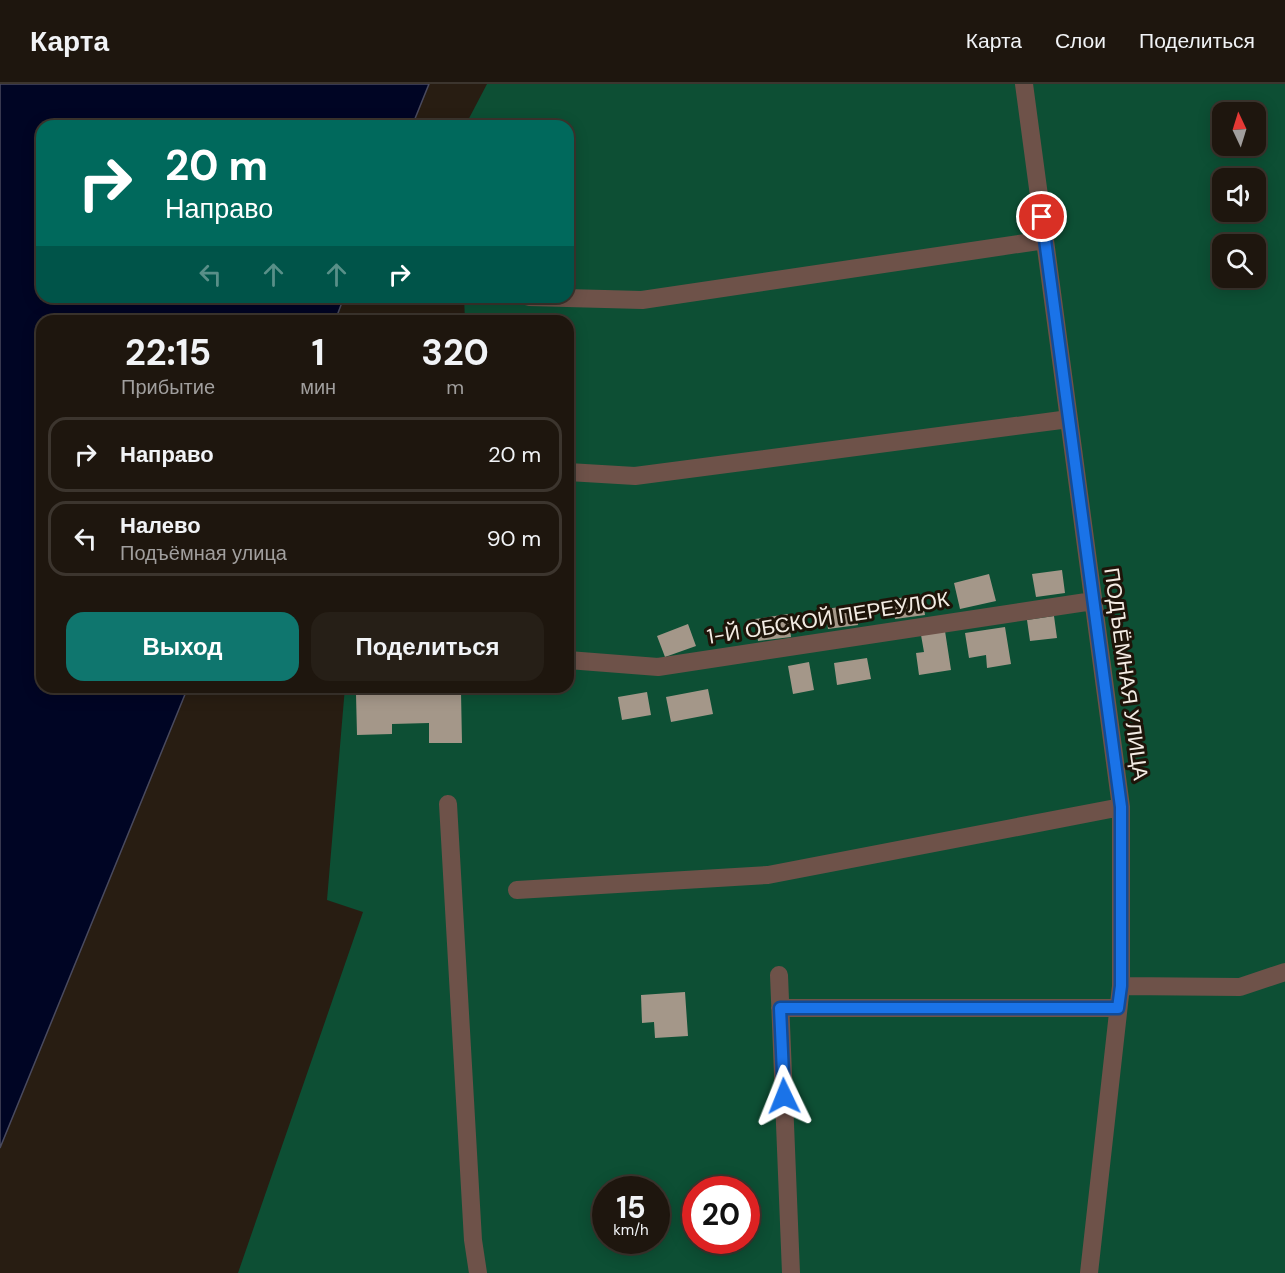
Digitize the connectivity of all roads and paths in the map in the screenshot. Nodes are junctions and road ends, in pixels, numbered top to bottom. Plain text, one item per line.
1 (1024, 84) edge
2 (1045, 240) junction
3 (574, 298) edge
4 (1069, 419) junction
5 (574, 472) edge
6 (1093, 601) junction
7 (574, 660) edge
8 (448, 804) dead end
9 (1121, 807) junction
10 (517, 890) dead end
11 (1285, 972) edge
12 (779, 975) dead end
13 (1121, 986) junction
14 (780, 1008) junction
15 (1118, 1008) junction
16 (478, 1273) edge
17 (791, 1273) edge
18 (1089, 1273) edge

1 - 2 street, ПОДЪЁМНАЯ УЛИЦА
2 - 3 street
2 - 4 street, ПОДЪЁМНАЯ УЛИЦА
4 - 5 street
4 - 6 street, ПОДЪЁМНАЯ УЛИЦА
6 - 7 street, 1-Й ОБСКОЙ ПЕРЕУЛОК
6 - 9 street, ПОДЪЁМНАЯ УЛИЦА
8 - 16 street
9 - 10 street
9 - 13 street, ПОДЪЁМНАЯ УЛИЦА
11 - 13 street
12 - 14 street
13 - 15 street, ПОДЪЁМНАЯ УЛИЦА
14 - 15 street
14 - 17 street
15 - 18 street, ПОДЪЁМНАЯ УЛИЦА

